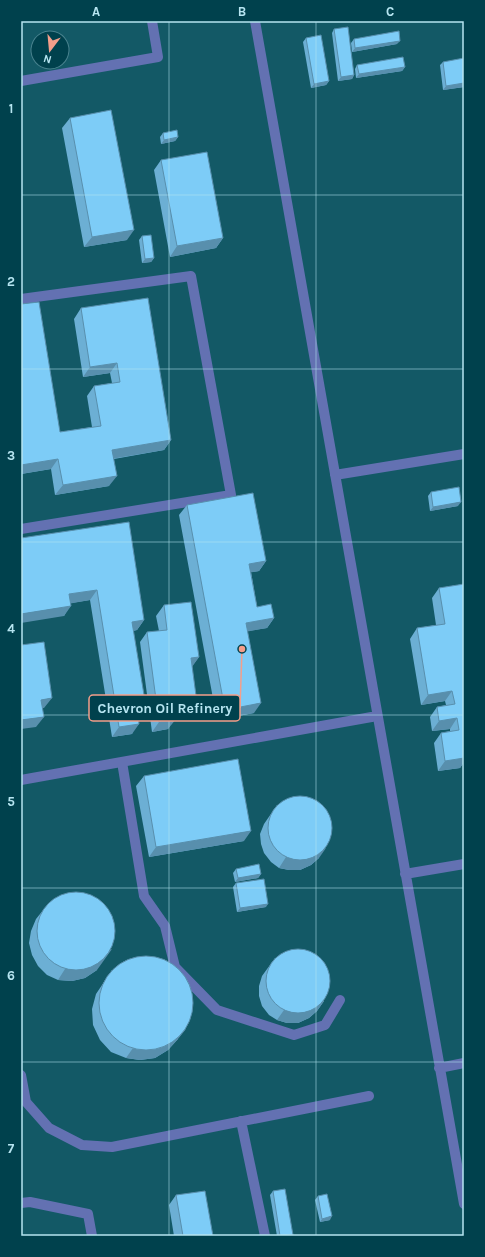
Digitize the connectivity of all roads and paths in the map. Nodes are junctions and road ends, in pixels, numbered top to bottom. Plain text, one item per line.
1 (152, 21) edge
2 (255, 21) edge
3 (21, 81) edge
4 (21, 299) edge
5 (464, 454) edge
6 (335, 475) junction
7 (21, 529) edge
8 (377, 716) junction
9 (122, 762) junction
10 (21, 780) edge
11 (464, 864) edge
12 (405, 874) junction
13 (340, 1000) dead end
14 (464, 1063) edge
15 (439, 1068) junction
16 (21, 1075) edge
17 (369, 1096) dead end
18 (241, 1121) junction
19 (21, 1203) edge
20 (464, 1204) edge
21 (92, 1236) edge
22 (265, 1236) edge

1 - 3 lane
2 - 6 lane
4 - 7 lane
5 - 6 lane
6 - 8 lane
8 - 9 lane
8 - 12 lane
9 - 10 lane
9 - 13 lane
11 - 12 lane
12 - 15 lane
14 - 15 lane
15 - 20 lane
16 - 18 lane
17 - 18 lane
18 - 22 lane
19 - 21 lane

